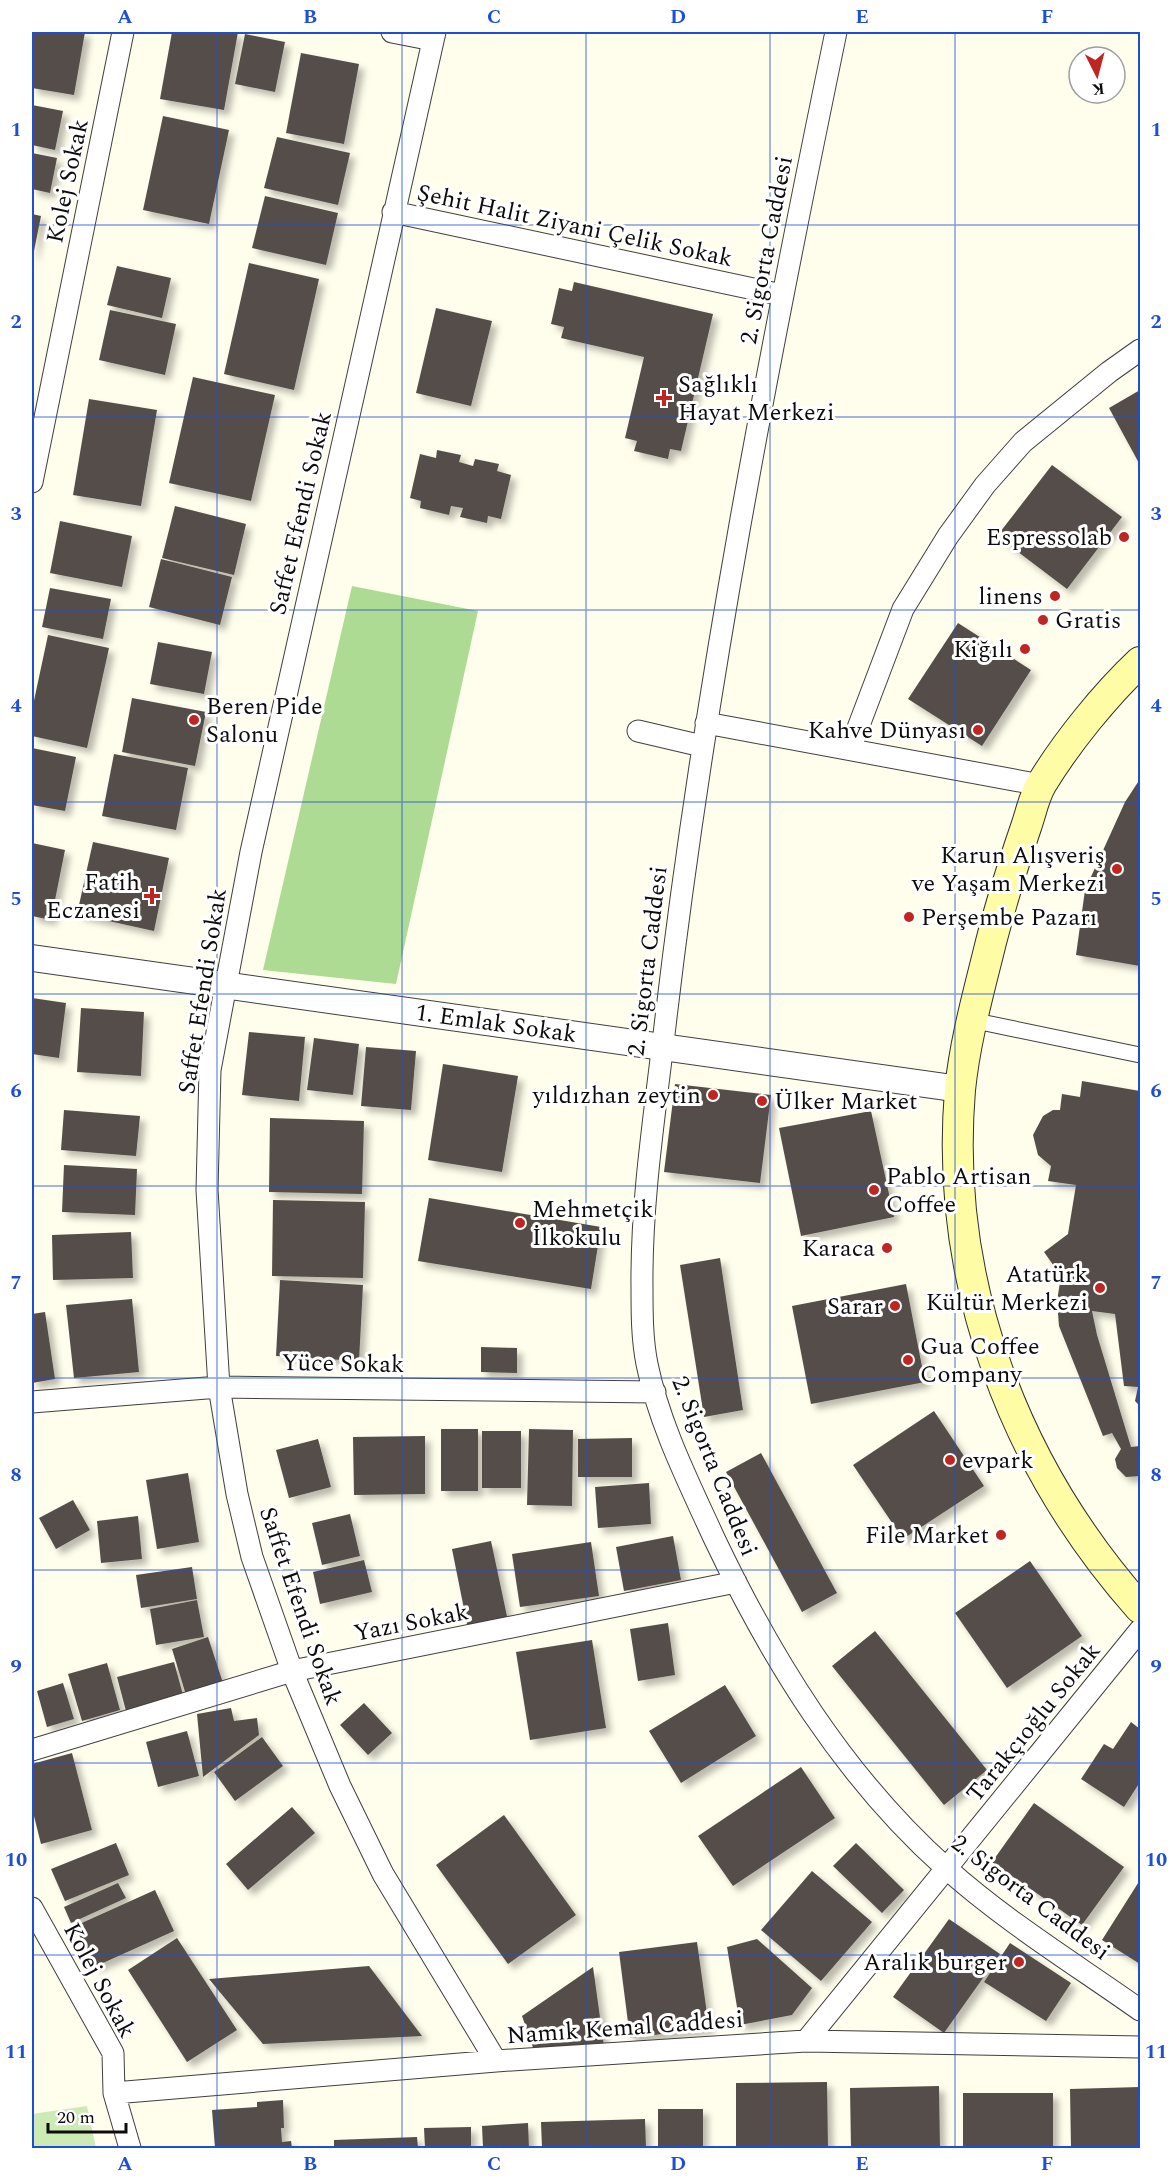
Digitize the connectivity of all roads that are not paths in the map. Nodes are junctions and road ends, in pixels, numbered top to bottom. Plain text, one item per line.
1 (123, 32) edge
2 (392, 32) edge
3 (836, 32) edge
4 (434, 36) edge
5 (393, 212) junction
6 (782, 295) junction
7 (1140, 350) edge
8 (32, 482) edge
9 (1140, 662) edge
10 (706, 723) junction
11 (638, 731) dead end
12 (702, 746) junction
13 (849, 749) junction
14 (1041, 785) junction
15 (32, 958) edge
16 (227, 986) junction
17 (971, 1020) junction
18 (663, 1047) junction
19 (1140, 1055) edge
20 (960, 1089) junction
21 (219, 1387) junction
22 (654, 1392) junction
23 (32, 1402) edge
24 (736, 1582) junction
25 (1140, 1608) edge
26 (1140, 1630) edge
27 (292, 1671) junction
28 (32, 1750) edge
29 (946, 1869) junction
30 (32, 1908) edge
31 (1140, 2010) edge
32 (806, 2041) junction
33 (1140, 2047) edge
34 (496, 2061) junction
35 (114, 2093) junction
36 (130, 2148) edge

1 - 8 street, Kolej Sokak
2 - 4 street
3 - 6 street, 2. Sigorta Caddesi
4 - 5 street, Saffet Efendi Sokak
5 - 6 street, Şehit Halit Ziyani Çelik Sokak
5 - 16 street, Saffet Efendi Sokak
6 - 10 street, 2. Sigorta Caddesi
7 - 13 street
9 - 14 main road
10 - 12 street, 2. Sigorta Caddesi
10 - 13 street
11 - 12 street
12 - 18 street, 2. Sigorta Caddesi
13 - 14 street
14 - 17 main road
15 - 16 street, 1. Emlak Sokak
16 - 18 street, 1. Emlak Sokak
16 - 21 street, Saffet Efendi Sokak
17 - 19 street
17 - 20 main road
18 - 20 street, 1. Emlak Sokak
18 - 22 street, 2. Sigorta Caddesi
20 - 25 main road
21 - 22 street, Yüce Sokak
21 - 23 street, Yüce Sokak
21 - 27 street, Saffet Efendi Sokak
22 - 24 street, 2. Sigorta Caddesi
24 - 27 street, Yazı Sokak
24 - 29 street, 2. Sigorta Caddesi
26 - 29 street, Tarakçıoğlu Sokak
27 - 28 street, Yazı Sokak
27 - 34 street, Saffet Efendi Sokak
29 - 31 street, 2. Sigorta Caddesi
29 - 32 street, Tarakçıoğlu Sokak
30 - 35 street, Kolej Sokak
32 - 33 street, Namık Kemal Caddesi
32 - 34 street, Namık Kemal Caddesi
34 - 35 street, Namık Kemal Caddesi
35 - 36 street, Kolej Sokak

